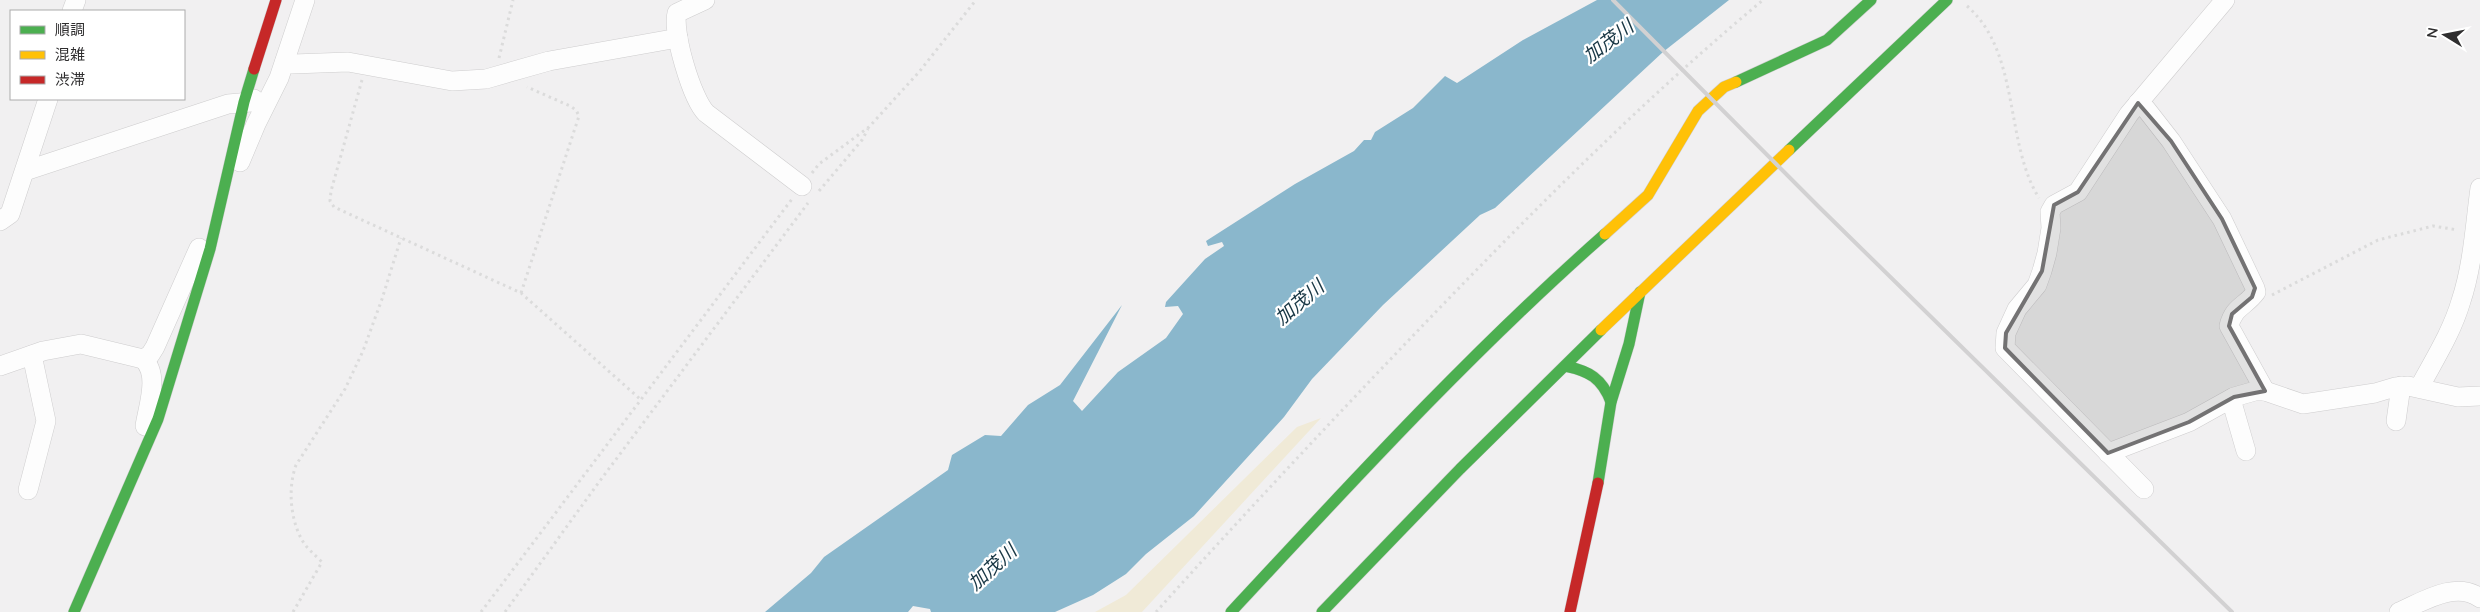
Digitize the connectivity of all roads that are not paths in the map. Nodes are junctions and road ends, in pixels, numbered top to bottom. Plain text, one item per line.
1 (276, 0) edge
2 (294, 0) edge
3 (305, 0) edge
4 (705, 0) edge
5 (1871, 0) edge
6 (1946, 0) edge
7 (2225, 0) edge
8 (678, 38) junction
9 (285, 61) junction
10 (48, 100) edge
11 (244, 102) junction
12 (2138, 103) junction
13 (25, 171) junction
14 (802, 186) road end
15 (2480, 188) edge
16 (221, 207) junction
17 (0, 221) edge
18 (1640, 292) junction
19 (32, 355) junction
20 (143, 359) junction
21 (0, 366) edge
22 (1565, 366) junction
23 (2410, 387) junction
24 (2265, 391) junction
25 (2480, 396) edge
26 (2231, 399) junction
27 (1611, 402) junction
28 (2396, 421) dead end
29 (145, 450) junction
30 (2246, 451) dead end
31 (2108, 453) junction
32 (2144, 488) dead end
33 (28, 490) dead end
34 (2480, 598) edge
35 (74, 612) edge
36 (1231, 612) edge
37 (1322, 612) edge
38 (1570, 612) edge
39 (2399, 612) edge

1 - 11 street
2 - 9 street
3 - 9 street
4 - 8 street
5 - 36 street
6 - 18 street
7 - 12 street
8 - 9 street
8 - 14 street
9 - 11 street
9 - 16 street
10 - 13 street
11 - 13 street
11 - 16 street
12 - 24 street
12 - 31 street
13 - 17 street
15 - 23 street
16 - 20 street
16 - 29 street
18 - 22 street
18 - 27 street
19 - 20 street
19 - 21 street
19 - 33 street
20 - 29 street
22 - 27 street
22 - 37 street
23 - 24 street
23 - 25 street
23 - 28 street
24 - 26 street
26 - 30 street
26 - 31 street
27 - 38 street
29 - 35 street
31 - 32 street
34 - 39 street

